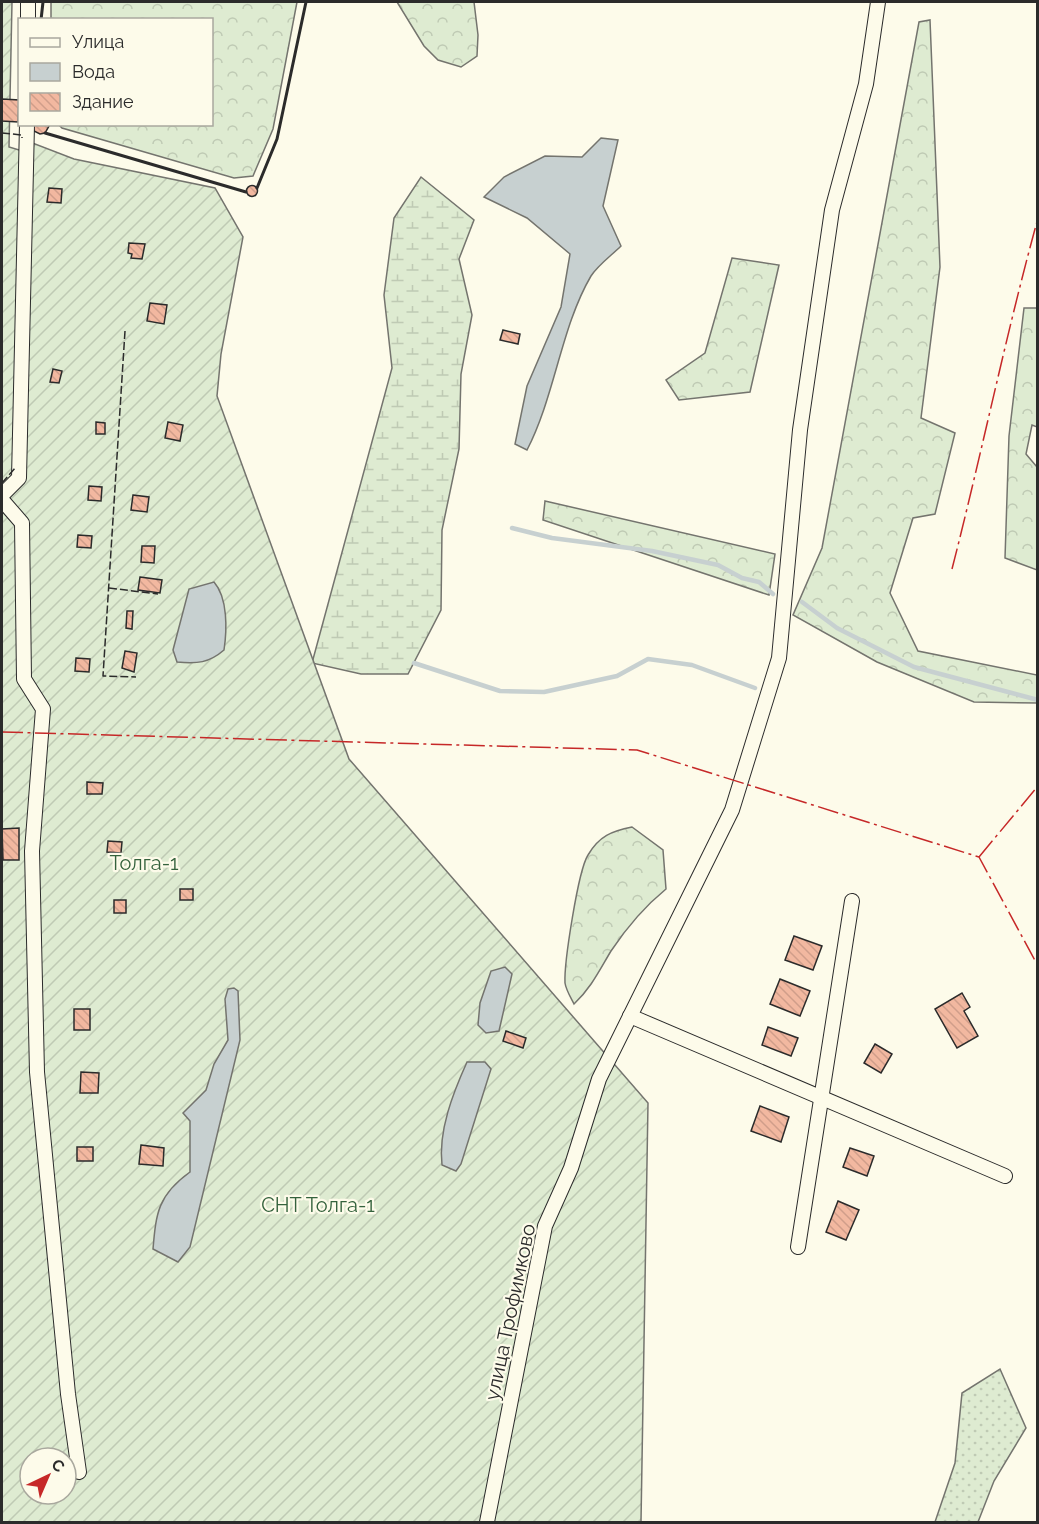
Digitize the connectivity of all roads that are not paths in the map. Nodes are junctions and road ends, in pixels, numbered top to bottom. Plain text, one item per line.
1 (28, 2) edge
2 (878, 2) edge
3 (28, 18) edge
4 (27, 126) edge
5 (2, 495) edge
6 (2, 500) edge
7 (852, 901) dead end
8 (630, 1016) junction
9 (822, 1099) junction
10 (1005, 1176) dead end
11 (798, 1247) dead end
12 (79, 1472) dead end
13 (488, 1522) edge

1 - 3 street
2 - 8 street, улица Трофимково
4 - 5 street
6 - 12 street
7 - 9 street
8 - 9 street
8 - 13 street, улица Трофимково
9 - 10 street
9 - 11 street

